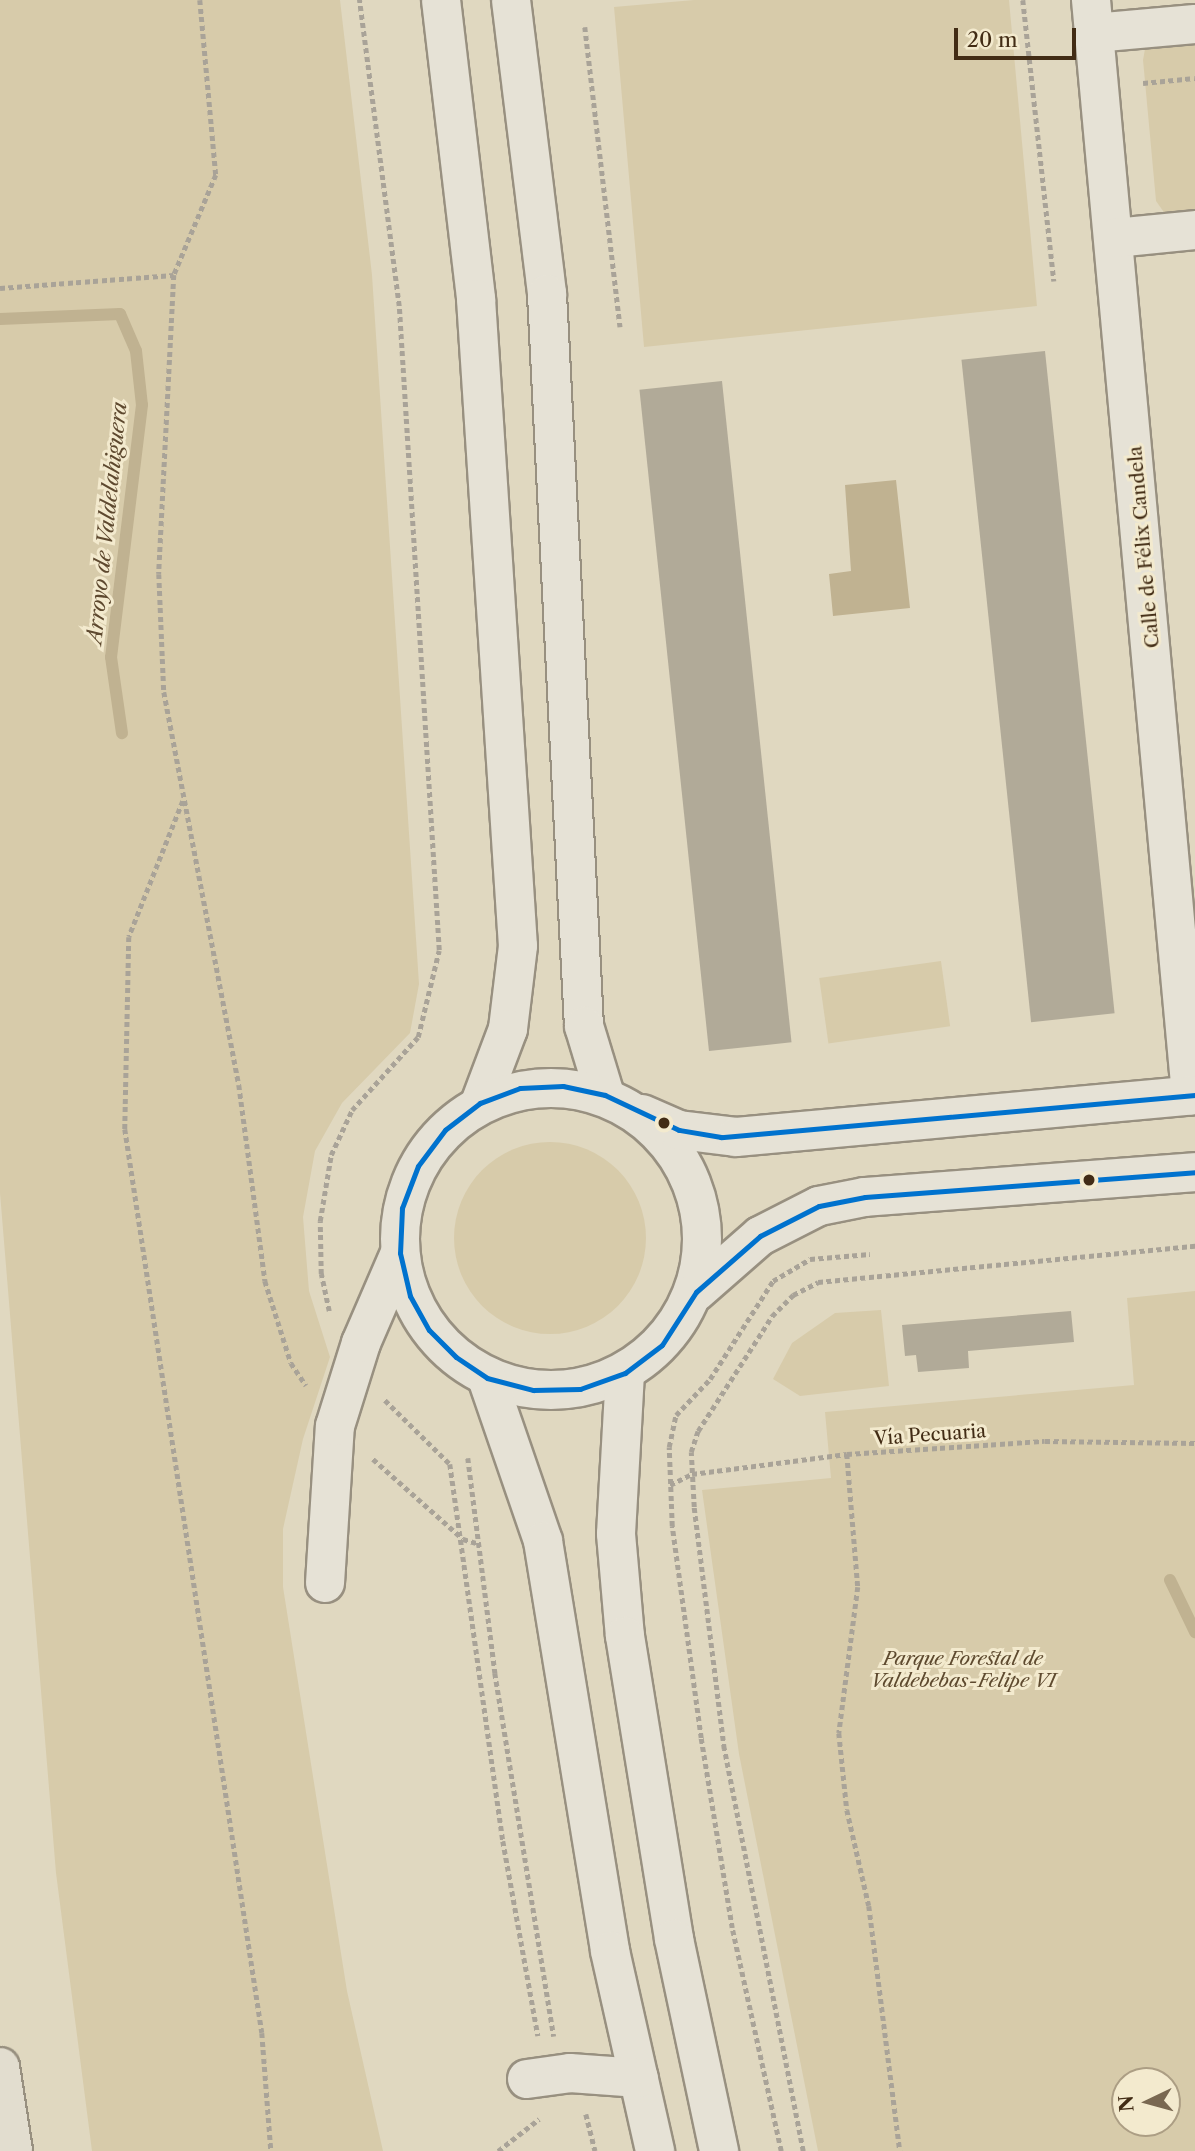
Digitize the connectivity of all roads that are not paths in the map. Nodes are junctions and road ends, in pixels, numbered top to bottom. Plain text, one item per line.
1 (441, 0) edge
2 (511, 0) edge
3 (1093, 17) edge
4 (1195, 24) edge
5 (1195, 230) edge
6 (1115, 238) junction
7 (1193, 1095) edge
8 (480, 1103) junction
9 (621, 1103) junction
10 (1195, 1172) edge
11 (400, 1253) junction
12 (696, 1292) junction
13 (625, 1373) junction
14 (488, 1378) junction
15 (325, 1583) dead end
16 (0, 2067) edge
17 (548, 2076) road end
18 (639, 2078) junction
19 (13, 2151) edge
20 (655, 2151) edge
21 (719, 2151) edge

1 - 8 street
2 - 9 street
3 - 4 street
3 - 6 street, Calle de Félix Candela
5 - 6 street
6 - 7 street, Calle de Félix Candela
7 - 9 street
8 - 9 street
8 - 11 street
9 - 12 street
10 - 12 street
11 - 14 street
11 - 15 street
12 - 13 street
13 - 14 street
13 - 21 street
14 - 18 street
16 - 19 highway
17 - 18 street
18 - 20 street

